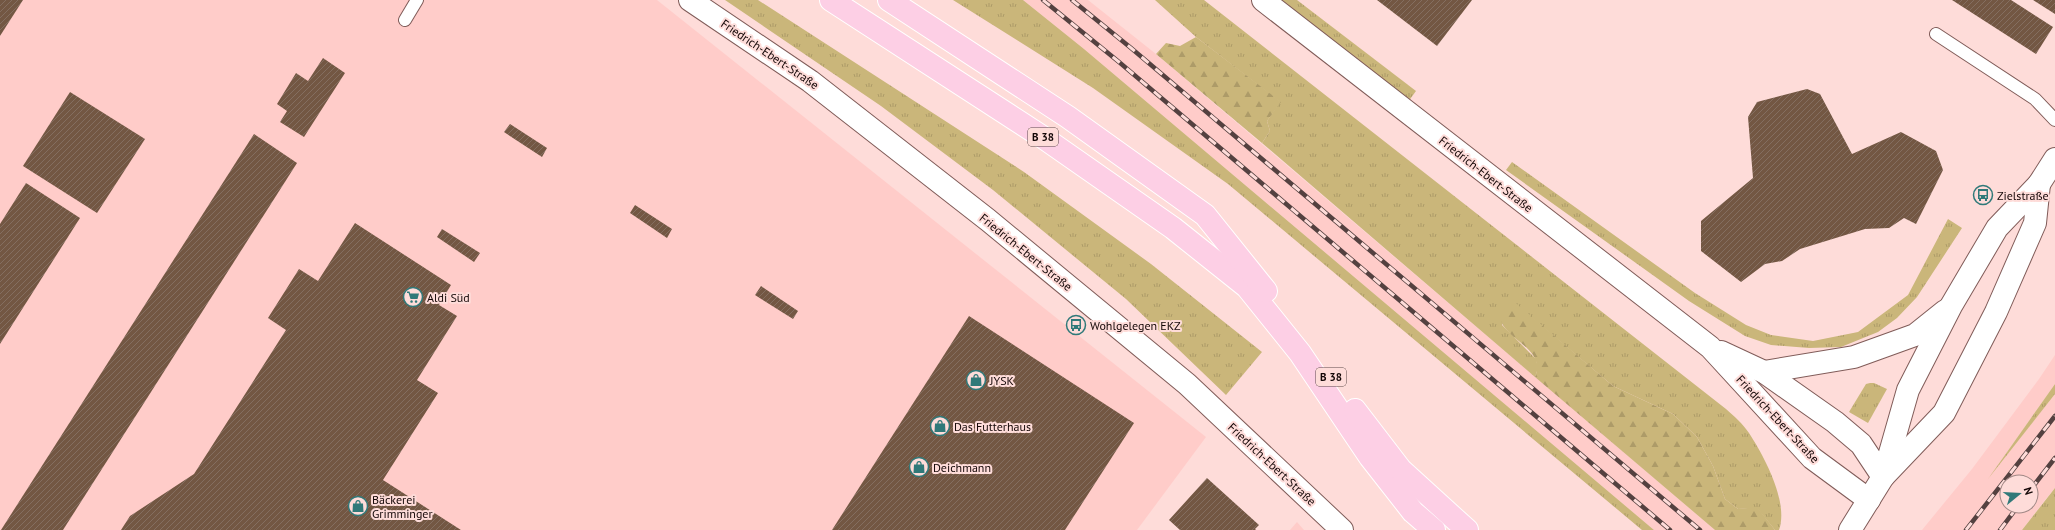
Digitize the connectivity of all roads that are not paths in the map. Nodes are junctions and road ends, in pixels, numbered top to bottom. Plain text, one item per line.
1 (417, 0) edge
2 (690, 0) edge
3 (831, 0) edge
4 (888, 0) edge
5 (1263, 0) edge
6 (405, 20) dead end
7 (1936, 34) dead end
8 (2055, 120) edge
9 (2055, 159) edge
10 (2039, 184) junction
11 (1951, 306) junction
12 (1710, 347) junction
13 (1764, 372) junction
14 (1883, 477) junction
15 (1869, 500) junction
16 (1342, 530) edge
17 (1434, 530) edge
18 (1467, 530) edge
19 (1850, 530) edge

1 - 6 lane
2 - 16 street, Friedrich-Ebert-Straße
3 - 17 main road, B 38
4 - 18 main road, B 38
5 - 12 street, Friedrich-Ebert-Straße
7 - 8 lane
9 - 10 street
10 - 11 street
10 - 14 street
11 - 13 street, Friedrich-Ebert-Straße
11 - 14 street
12 - 13 street, Friedrich-Ebert-Straße
12 - 15 street, Friedrich-Ebert-Straße
13 - 14 street, Friedrich-Ebert-Straße
14 - 15 street
15 - 19 street

